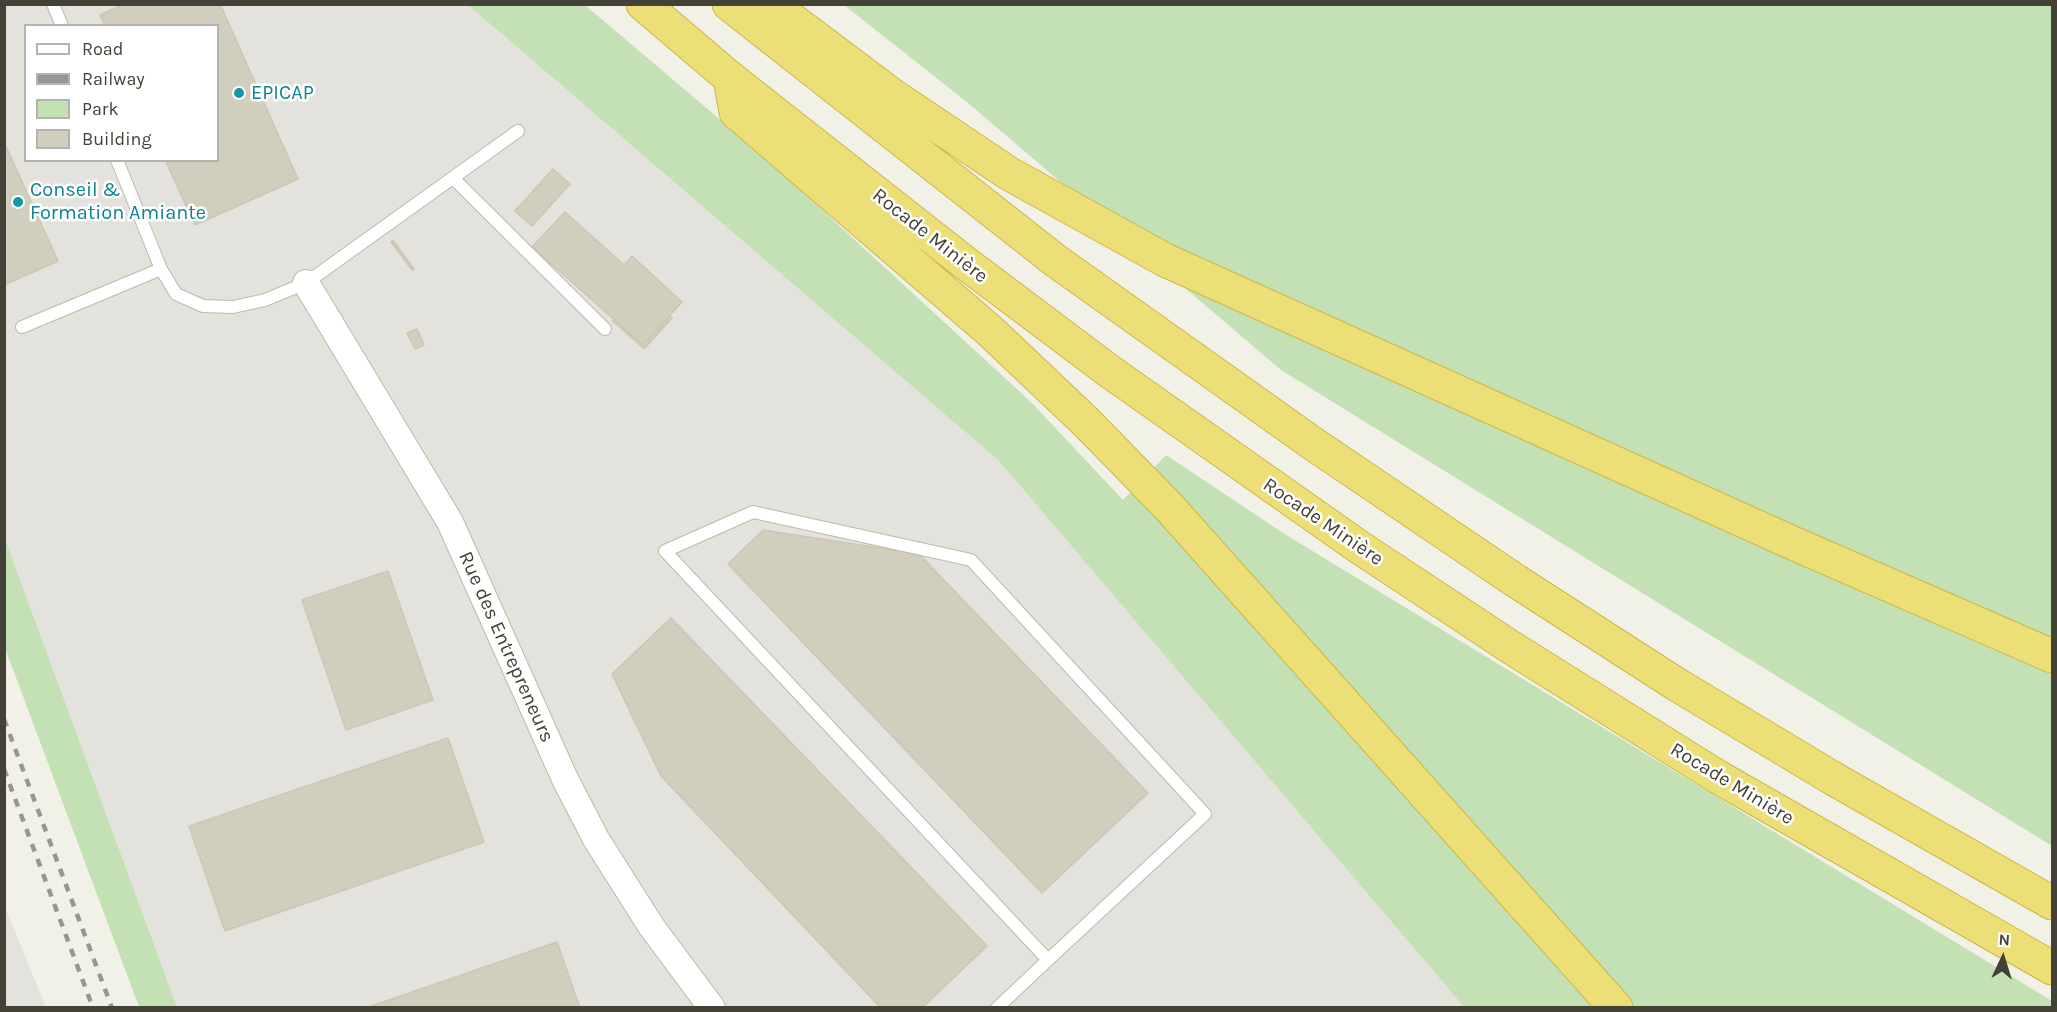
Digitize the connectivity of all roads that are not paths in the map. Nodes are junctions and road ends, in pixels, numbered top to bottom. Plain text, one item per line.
1 (54, 4) edge
2 (643, 4) edge
3 (729, 4) edge
4 (771, 4) edge
5 (61, 24) edge
6 (730, 78) junction
7 (519, 131) dead end
8 (118, 162) edge
9 (453, 178) junction
10 (161, 269) junction
11 (306, 283) junction
12 (22, 327) dead end
13 (606, 329) dead end
14 (2052, 656) edge
15 (2052, 903) edge
16 (1048, 960) junction
17 (2052, 968) edge
18 (712, 1008) edge
19 (997, 1008) edge
20 (1616, 1008) edge

1 - 5 lane
2 - 6 highway, Rocade Minière
3 - 15 highway
4 - 14 highway
6 - 17 highway, Rocade Minière
6 - 20 highway
7 - 9 lane
8 - 10 lane
9 - 11 lane
9 - 13 lane
10 - 11 lane
10 - 12 lane
11 - 18 street, Rue des Entrepreneurs
16 - 16 lane
16 - 19 lane

